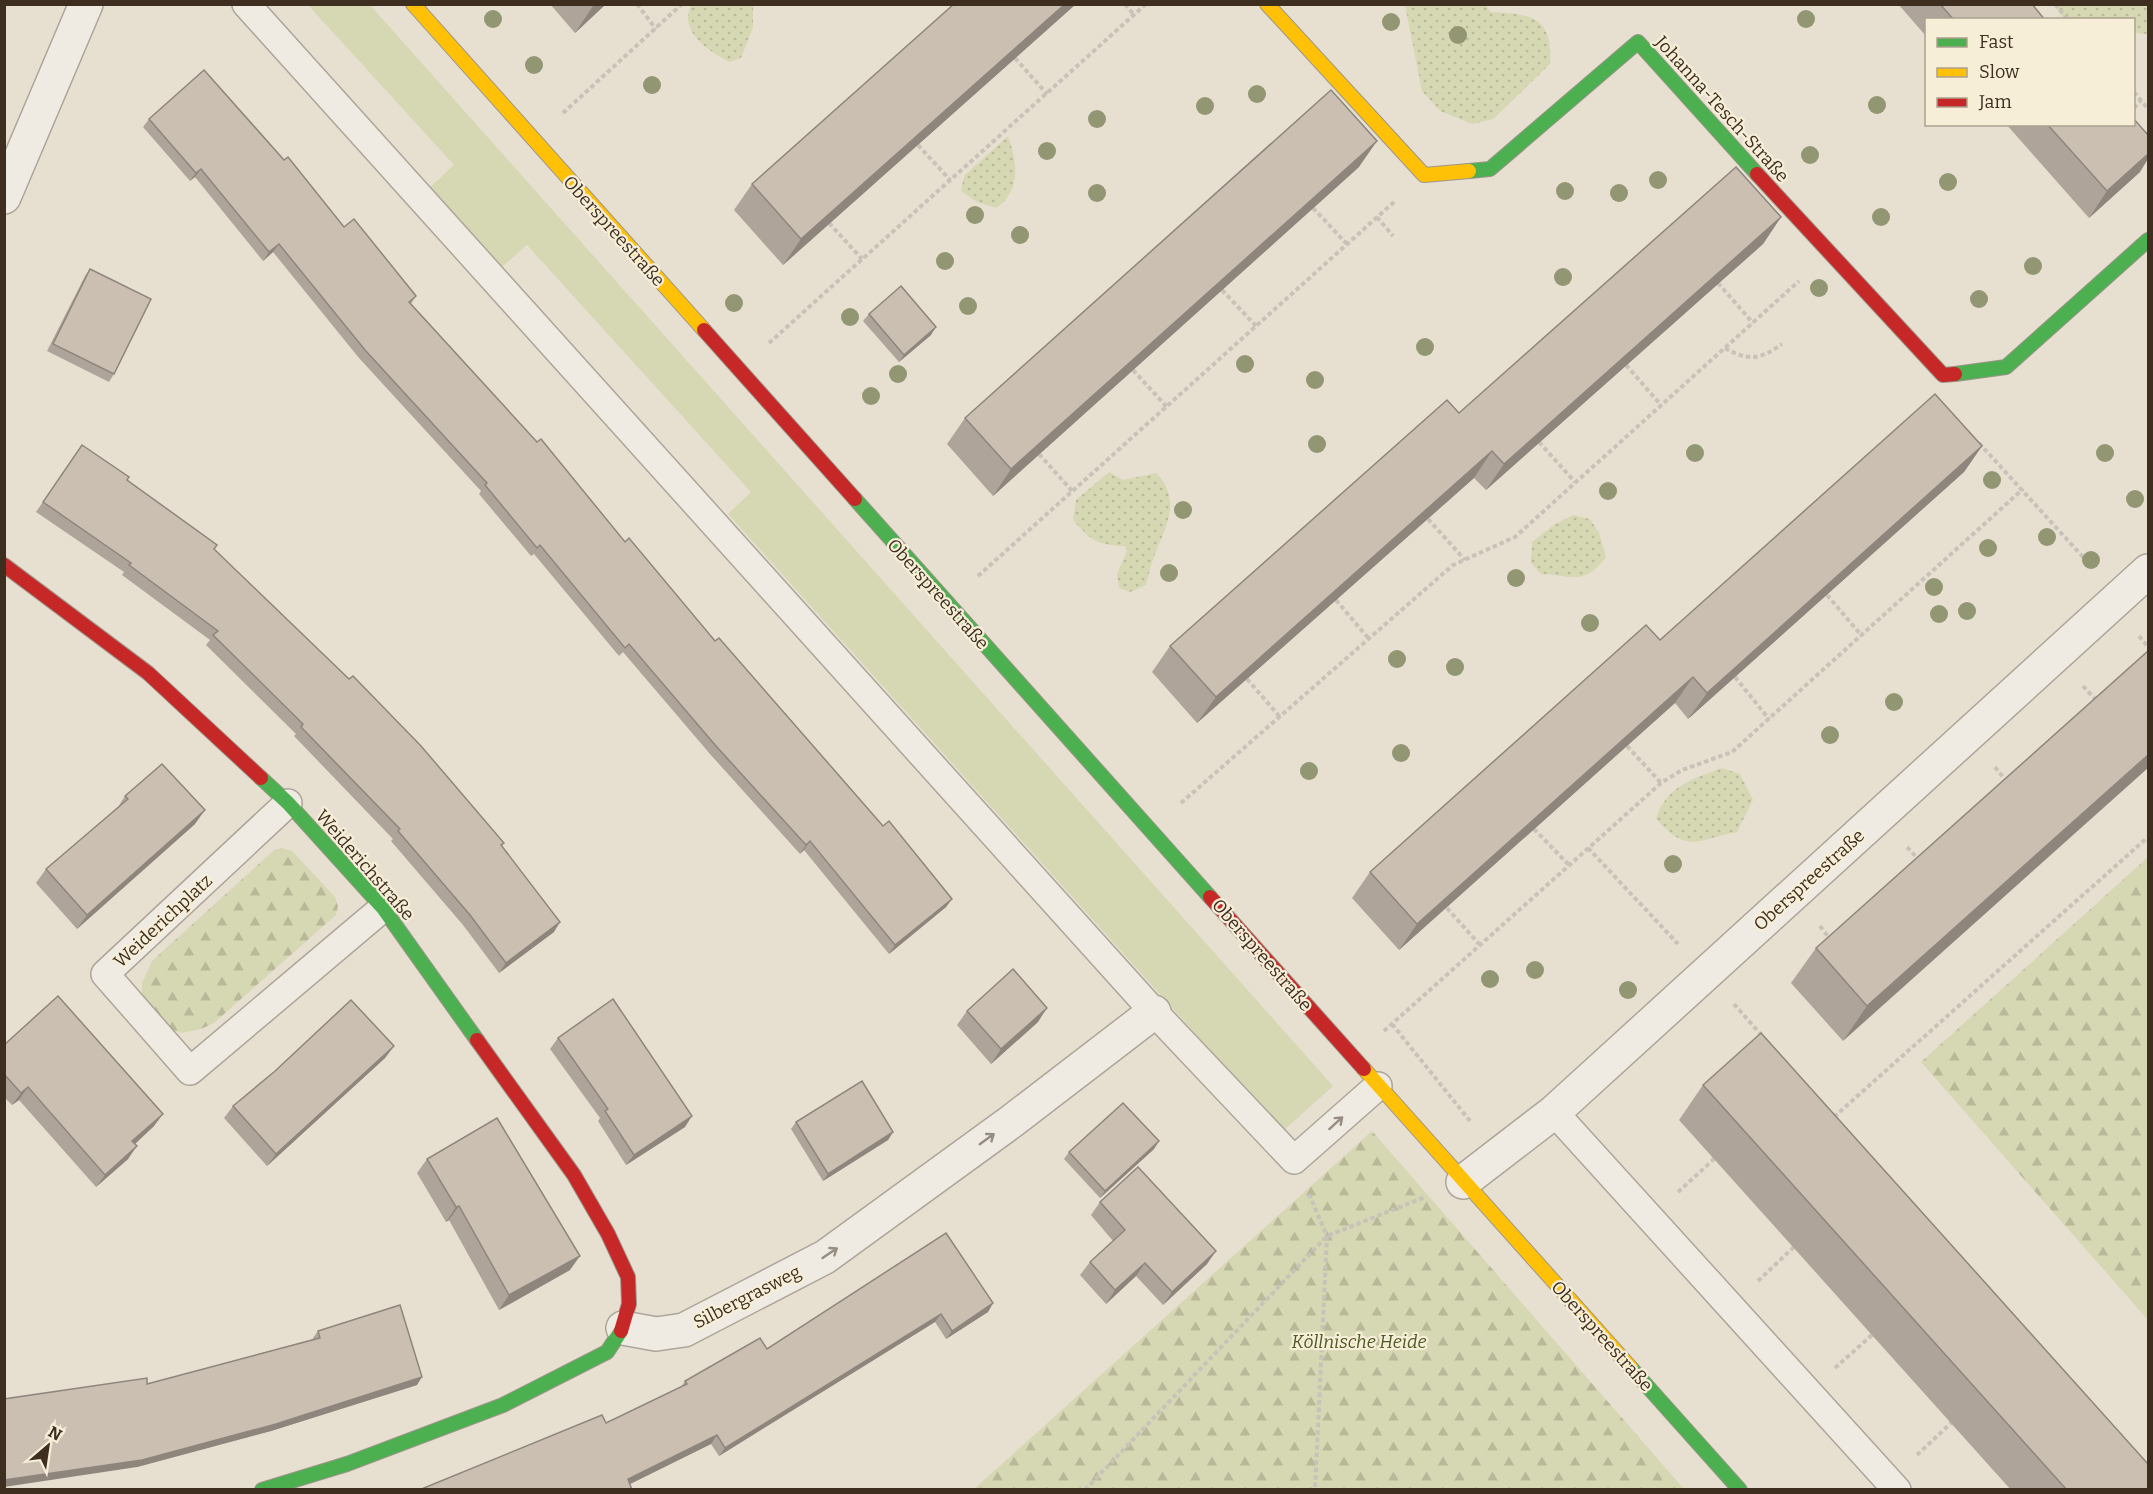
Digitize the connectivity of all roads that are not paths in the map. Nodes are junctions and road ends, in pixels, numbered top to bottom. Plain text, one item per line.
1 (86, 4) edge
2 (246, 4) edge
3 (413, 4) edge
4 (1267, 4) edge
5 (4, 197) edge
6 (2148, 240) edge
7 (4, 565) edge
8 (2148, 571) edge
9 (288, 803) junction
10 (383, 908) junction
11 (1154, 1012) junction
12 (1378, 1086) junction
13 (1554, 1112) junction
14 (1463, 1182) junction
15 (623, 1328) junction
16 (262, 1490) edge
17 (1740, 1490) edge
18 (1897, 1490) edge

1 - 5 street
2 - 11 lane
3 - 12 street, Oberspreestraße
4 - 6 street, Johanna-Tesch-Straße
7 - 9 street, Weiderichstraße
8 - 13 street, Oberspreestraße
9 - 10 street, Weiderichstraße
9 - 10 lane, Weiderichplatz
10 - 15 street, Weiderichstraße
11 -> 12 lane
15 -> 11 street, Silbergrasweg
12 - 14 street, Oberspreestraße
13 - 14 street, Oberspreestraße
13 - 18 lane
14 - 17 street, Oberspreestraße
15 - 16 street

